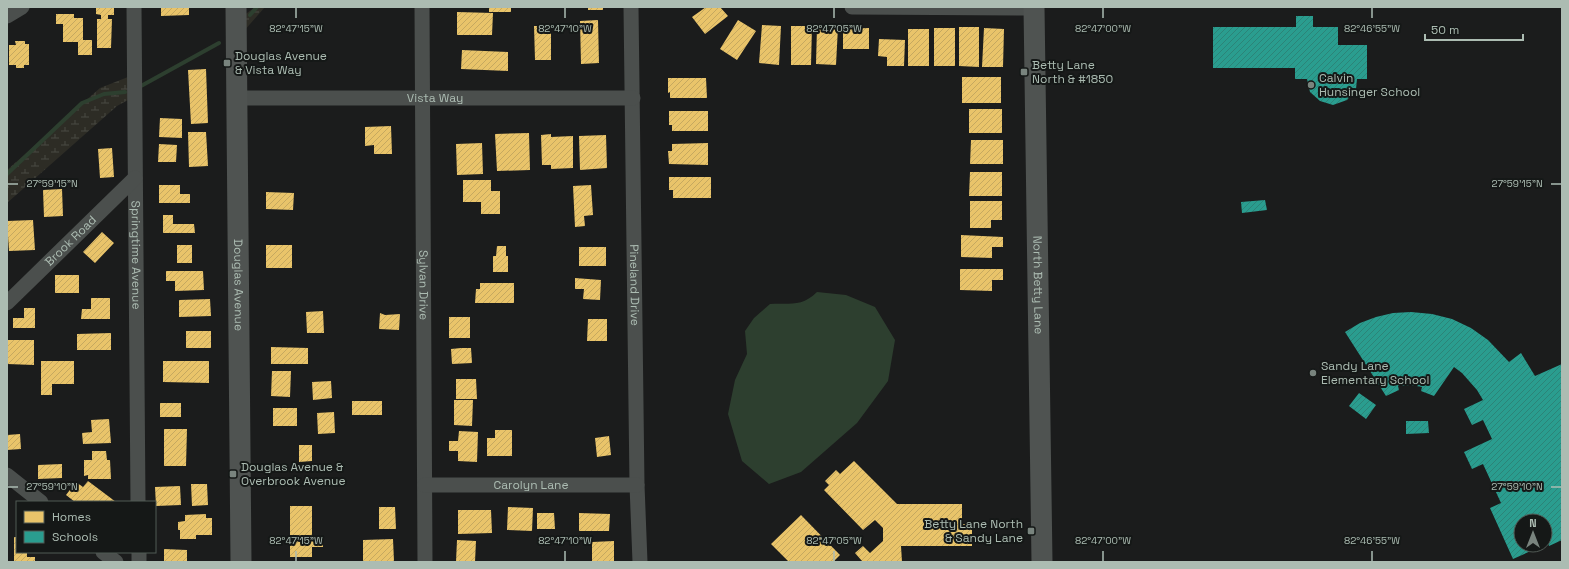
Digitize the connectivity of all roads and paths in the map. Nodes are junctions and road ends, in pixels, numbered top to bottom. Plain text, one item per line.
1 (22, 7) edge
2 (134, 7) edge
3 (236, 7) edge
4 (422, 7) edge
5 (631, 7) edge
6 (852, 7) edge
7 (1034, 8) edge
8 (7, 16) edge
9 (422, 97) junction
10 (236, 98) junction
11 (633, 98) junction
12 (135, 178) junction
13 (7, 303) edge
14 (7, 475) edge
15 (425, 485) junction
16 (637, 485) junction
17 (40, 501) edge
18 (138, 501) edge
19 (104, 553) edge
20 (116, 562) edge
21 (241, 562) edge
22 (425, 562) edge
23 (640, 562) edge
24 (1042, 562) edge

1 - 8 street
2 - 12 street, Springtime Avenue
3 - 10 main road, Douglas Avenue
4 - 9 street, Sylvan Drive
5 - 11 street, Pineland Drive
6 - 7 street
7 - 24 main road, North Betty Lane
9 - 10 street, Vista Way
9 - 11 street, Vista Way
9 - 15 street, Sylvan Drive
10 - 21 main road, Douglas Avenue
11 - 16 street, Pineland Drive
12 - 13 street, Brook Road
12 - 18 street, Springtime Avenue
14 - 17 street
15 - 16 street, Carolyn Lane
15 - 22 street, Sylvan Drive
16 - 23 street, Pineland Drive
19 - 20 street

